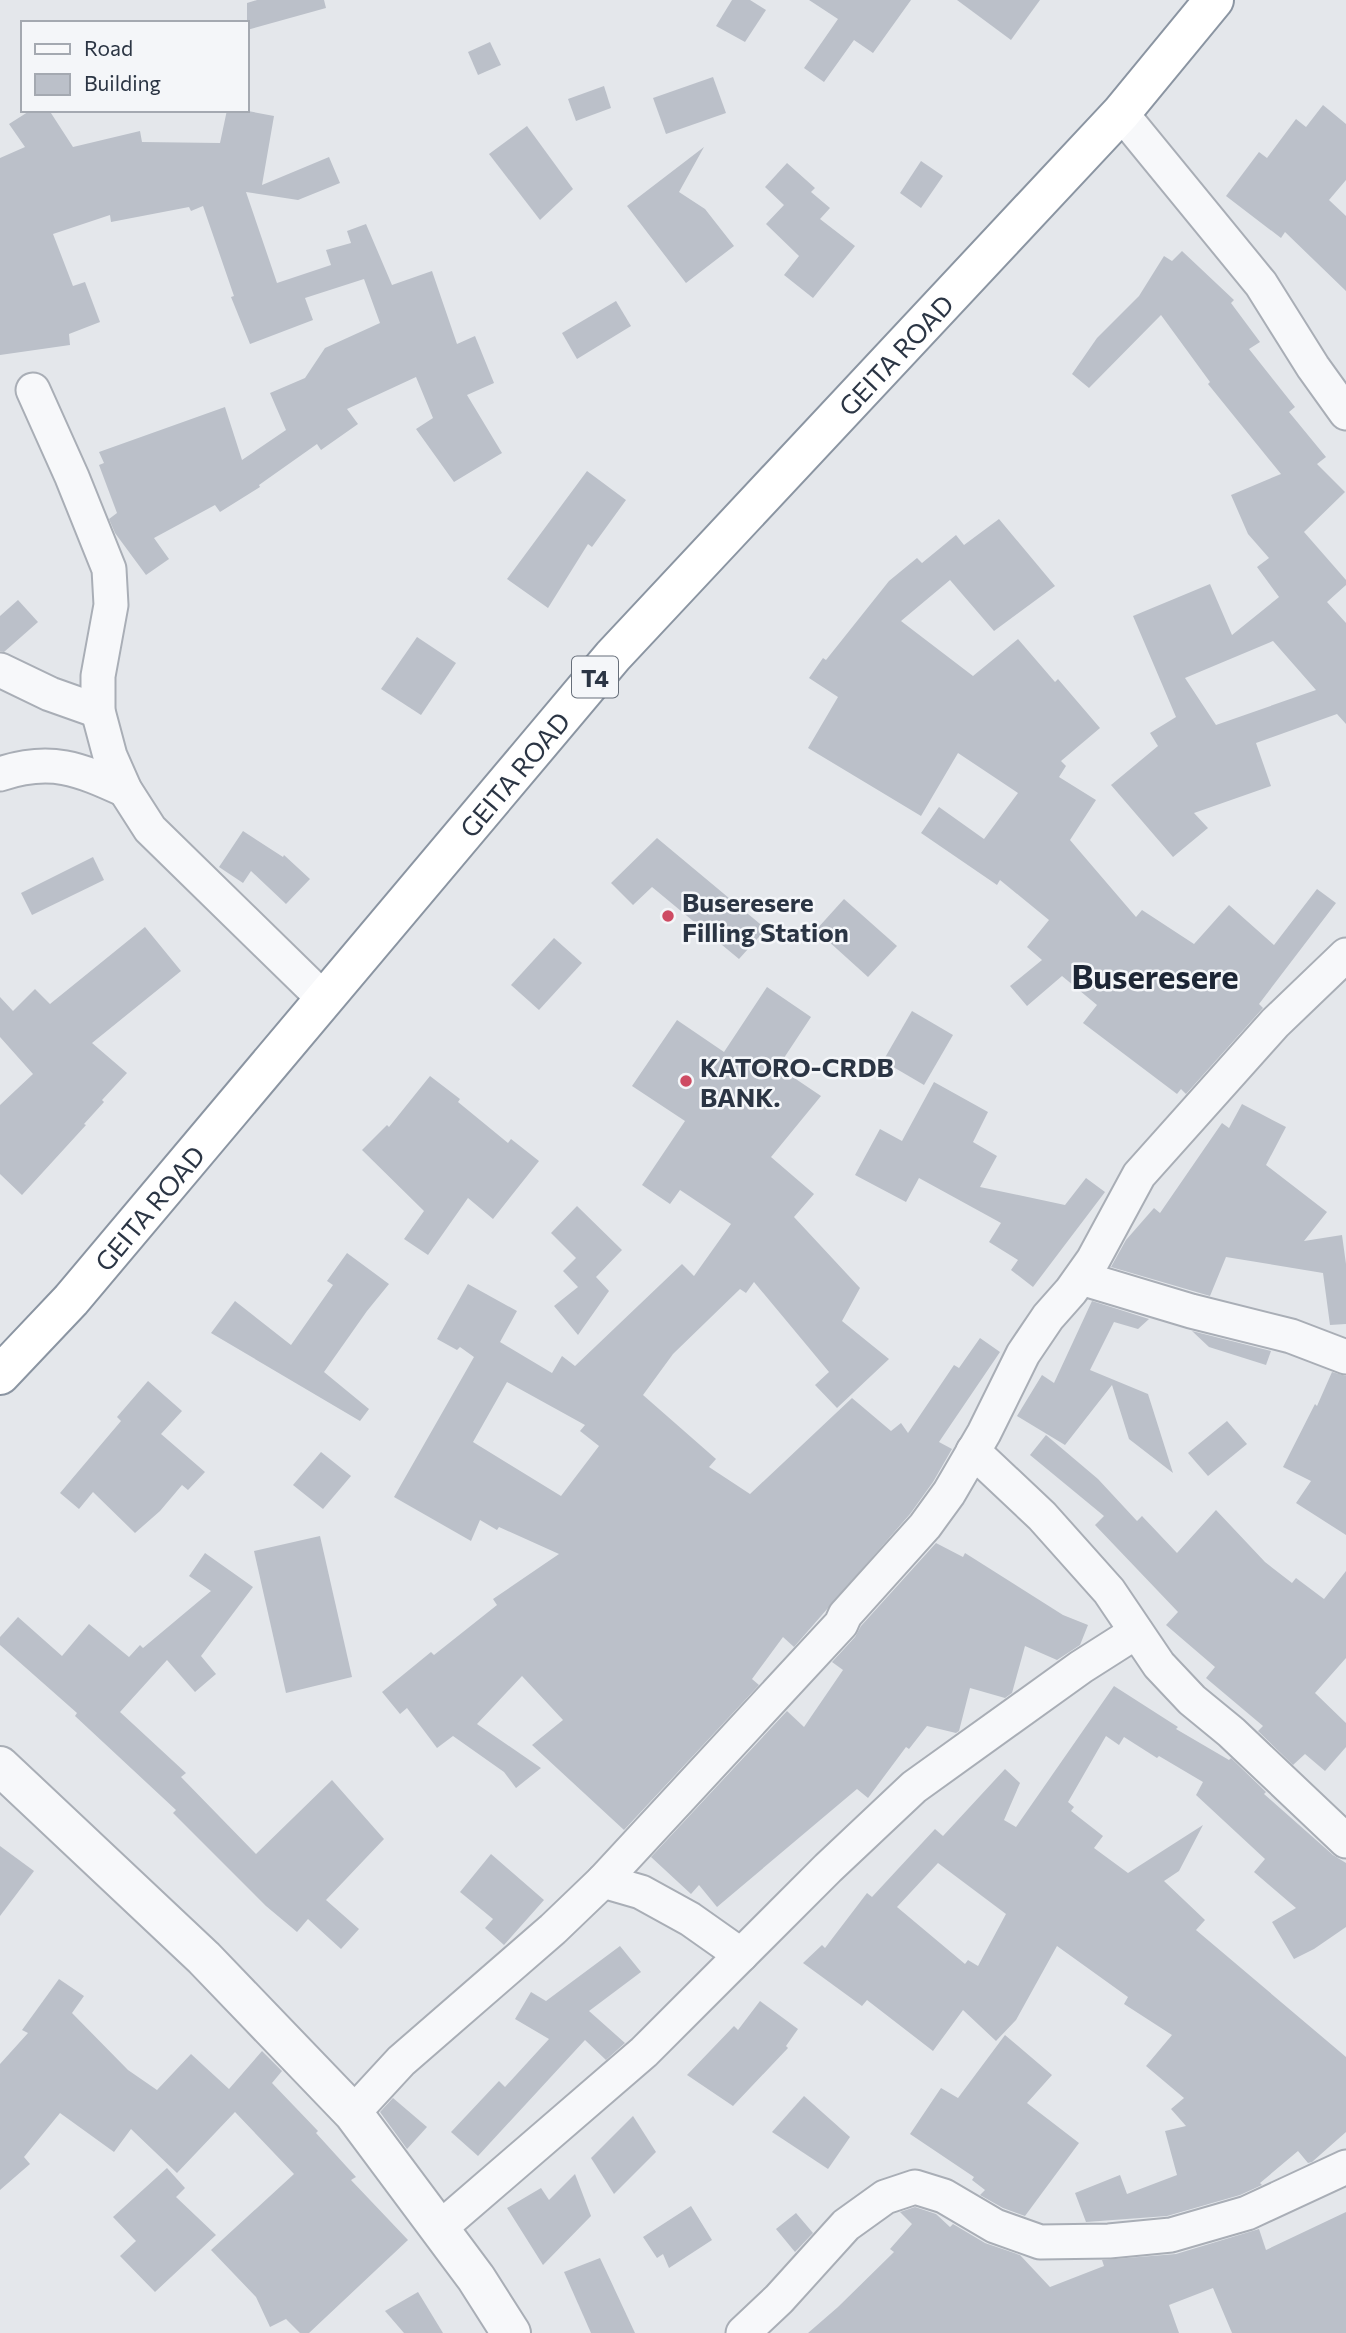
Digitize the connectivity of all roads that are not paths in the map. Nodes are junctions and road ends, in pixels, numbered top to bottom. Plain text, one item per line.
1 (1213, 0) edge
2 (1121, 113) junction
3 (33, 390) dead end
4 (1346, 413) edge
5 (0, 670) edge
6 (98, 711) junction
7 (0, 774) edge
8 (125, 790) junction
9 (1346, 955) edge
10 (325, 1000) junction
11 (1081, 1278) junction
12 (1346, 1357) edge
13 (0, 1375) edge
14 (973, 1451) junction
15 (1136, 1632) junction
16 (0, 1766) edge
17 (1346, 1841) edge
18 (603, 1881) junction
19 (741, 1955) junction
20 (353, 2113) junction
21 (1346, 2167) edge
22 (440, 2228) junction
23 (511, 2333) edge
24 (743, 2333) edge

1 - 2 highway, GEITA ROAD / T4
2 - 4 street
2 - 10 highway, GEITA ROAD / T4
3 - 6 street
5 - 6 street
6 - 8 street
7 - 8 street
8 - 10 street
9 - 11 street
10 - 13 highway, GEITA ROAD / T4
11 - 12 street
11 - 14 street
14 - 15 street
14 - 18 street
15 - 17 street
15 - 19 street
16 - 20 street
18 - 19 street
18 - 20 street
19 - 22 street
20 - 22 street
21 - 24 street
22 - 23 street

